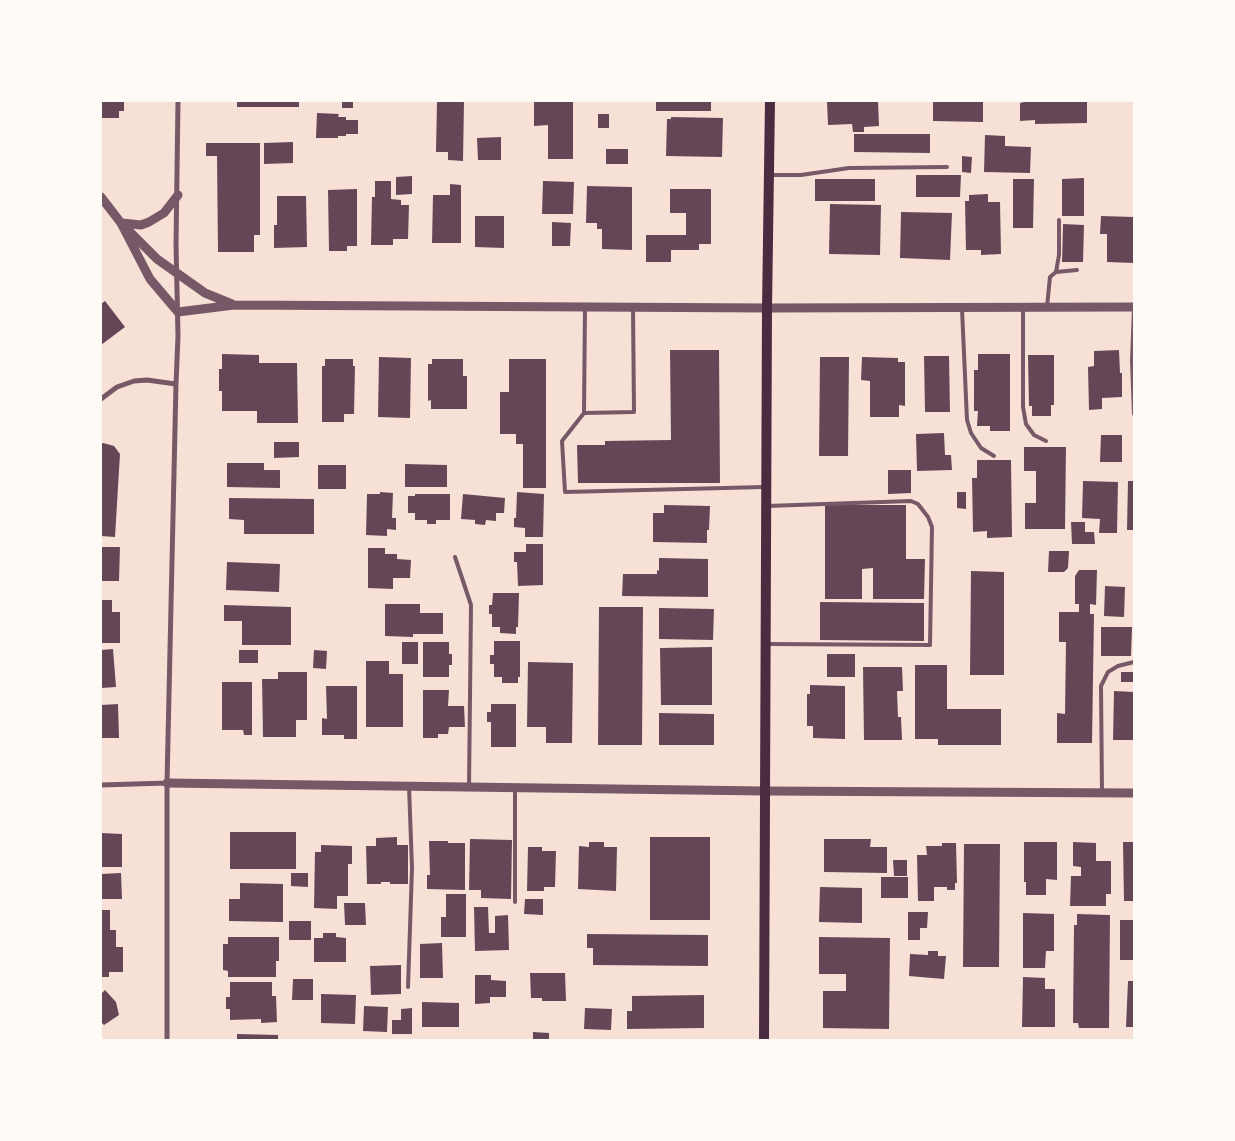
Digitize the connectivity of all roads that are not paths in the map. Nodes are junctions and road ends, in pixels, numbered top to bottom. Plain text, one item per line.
1 (178, 101) edge
2 (770, 101) edge
3 (947, 167) dead end
4 (769, 175) junction
5 (178, 195) junction
6 (101, 197) edge
7 (1059, 220) dead end
8 (121, 223) junction
9 (1077, 270) dead end
10 (176, 272) junction
11 (1056, 272) junction
12 (234, 305) junction
13 (1047, 307) junction
14 (1134, 307) edge
15 (585, 308) junction
16 (633, 308) junction
17 (768, 308) junction
18 (962, 308) junction
19 (1023, 308) junction
20 (178, 312) junction
21 (176, 384) junction
22 (101, 399) edge
23 (584, 412) junction
24 (1134, 414) edge
25 (1046, 441) dead end
26 (994, 456) dead end
27 (766, 487) junction
28 (767, 506) junction
29 (455, 557) dead end
30 (766, 644) junction
31 (1134, 662) edge
32 (167, 783) junction
33 (101, 785) edge
34 (409, 786) junction
35 (469, 787) junction
36 (515, 788) junction
37 (765, 791) junction
38 (1102, 793) junction
39 (1134, 793) edge
40 (516, 902) dead end
41 (408, 987) dead end
42 (166, 1040) edge
43 (764, 1040) edge

1 - 5 street
2 - 4 main road
3 - 4 lane
4 - 17 main road
5 - 8 street
5 - 10 street
6 - 8 street
7 - 11 lane
8 - 10 street
8 - 20 street
9 - 11 lane
10 - 12 street
10 - 20 street
11 - 13 lane
12 - 15 street
12 - 20 street
13 - 14 street
13 - 19 street
14 - 24 lane
15 - 16 street
15 - 23 lane
16 - 17 street
16 - 23 lane
17 - 18 street
17 - 27 main road
18 - 19 street
18 - 26 lane
19 - 25 lane
20 - 21 street
21 - 22 street
21 - 32 street
23 - 27 lane
27 - 28 main road
28 - 30 main road
28 - 30 lane
29 - 35 lane
30 - 37 main road
31 - 38 lane
32 - 33 street
32 - 34 street
32 - 42 street
34 - 35 street
34 - 41 lane
35 - 36 street
36 - 37 street
36 - 40 lane
37 - 38 street
37 - 43 main road
38 - 39 street

